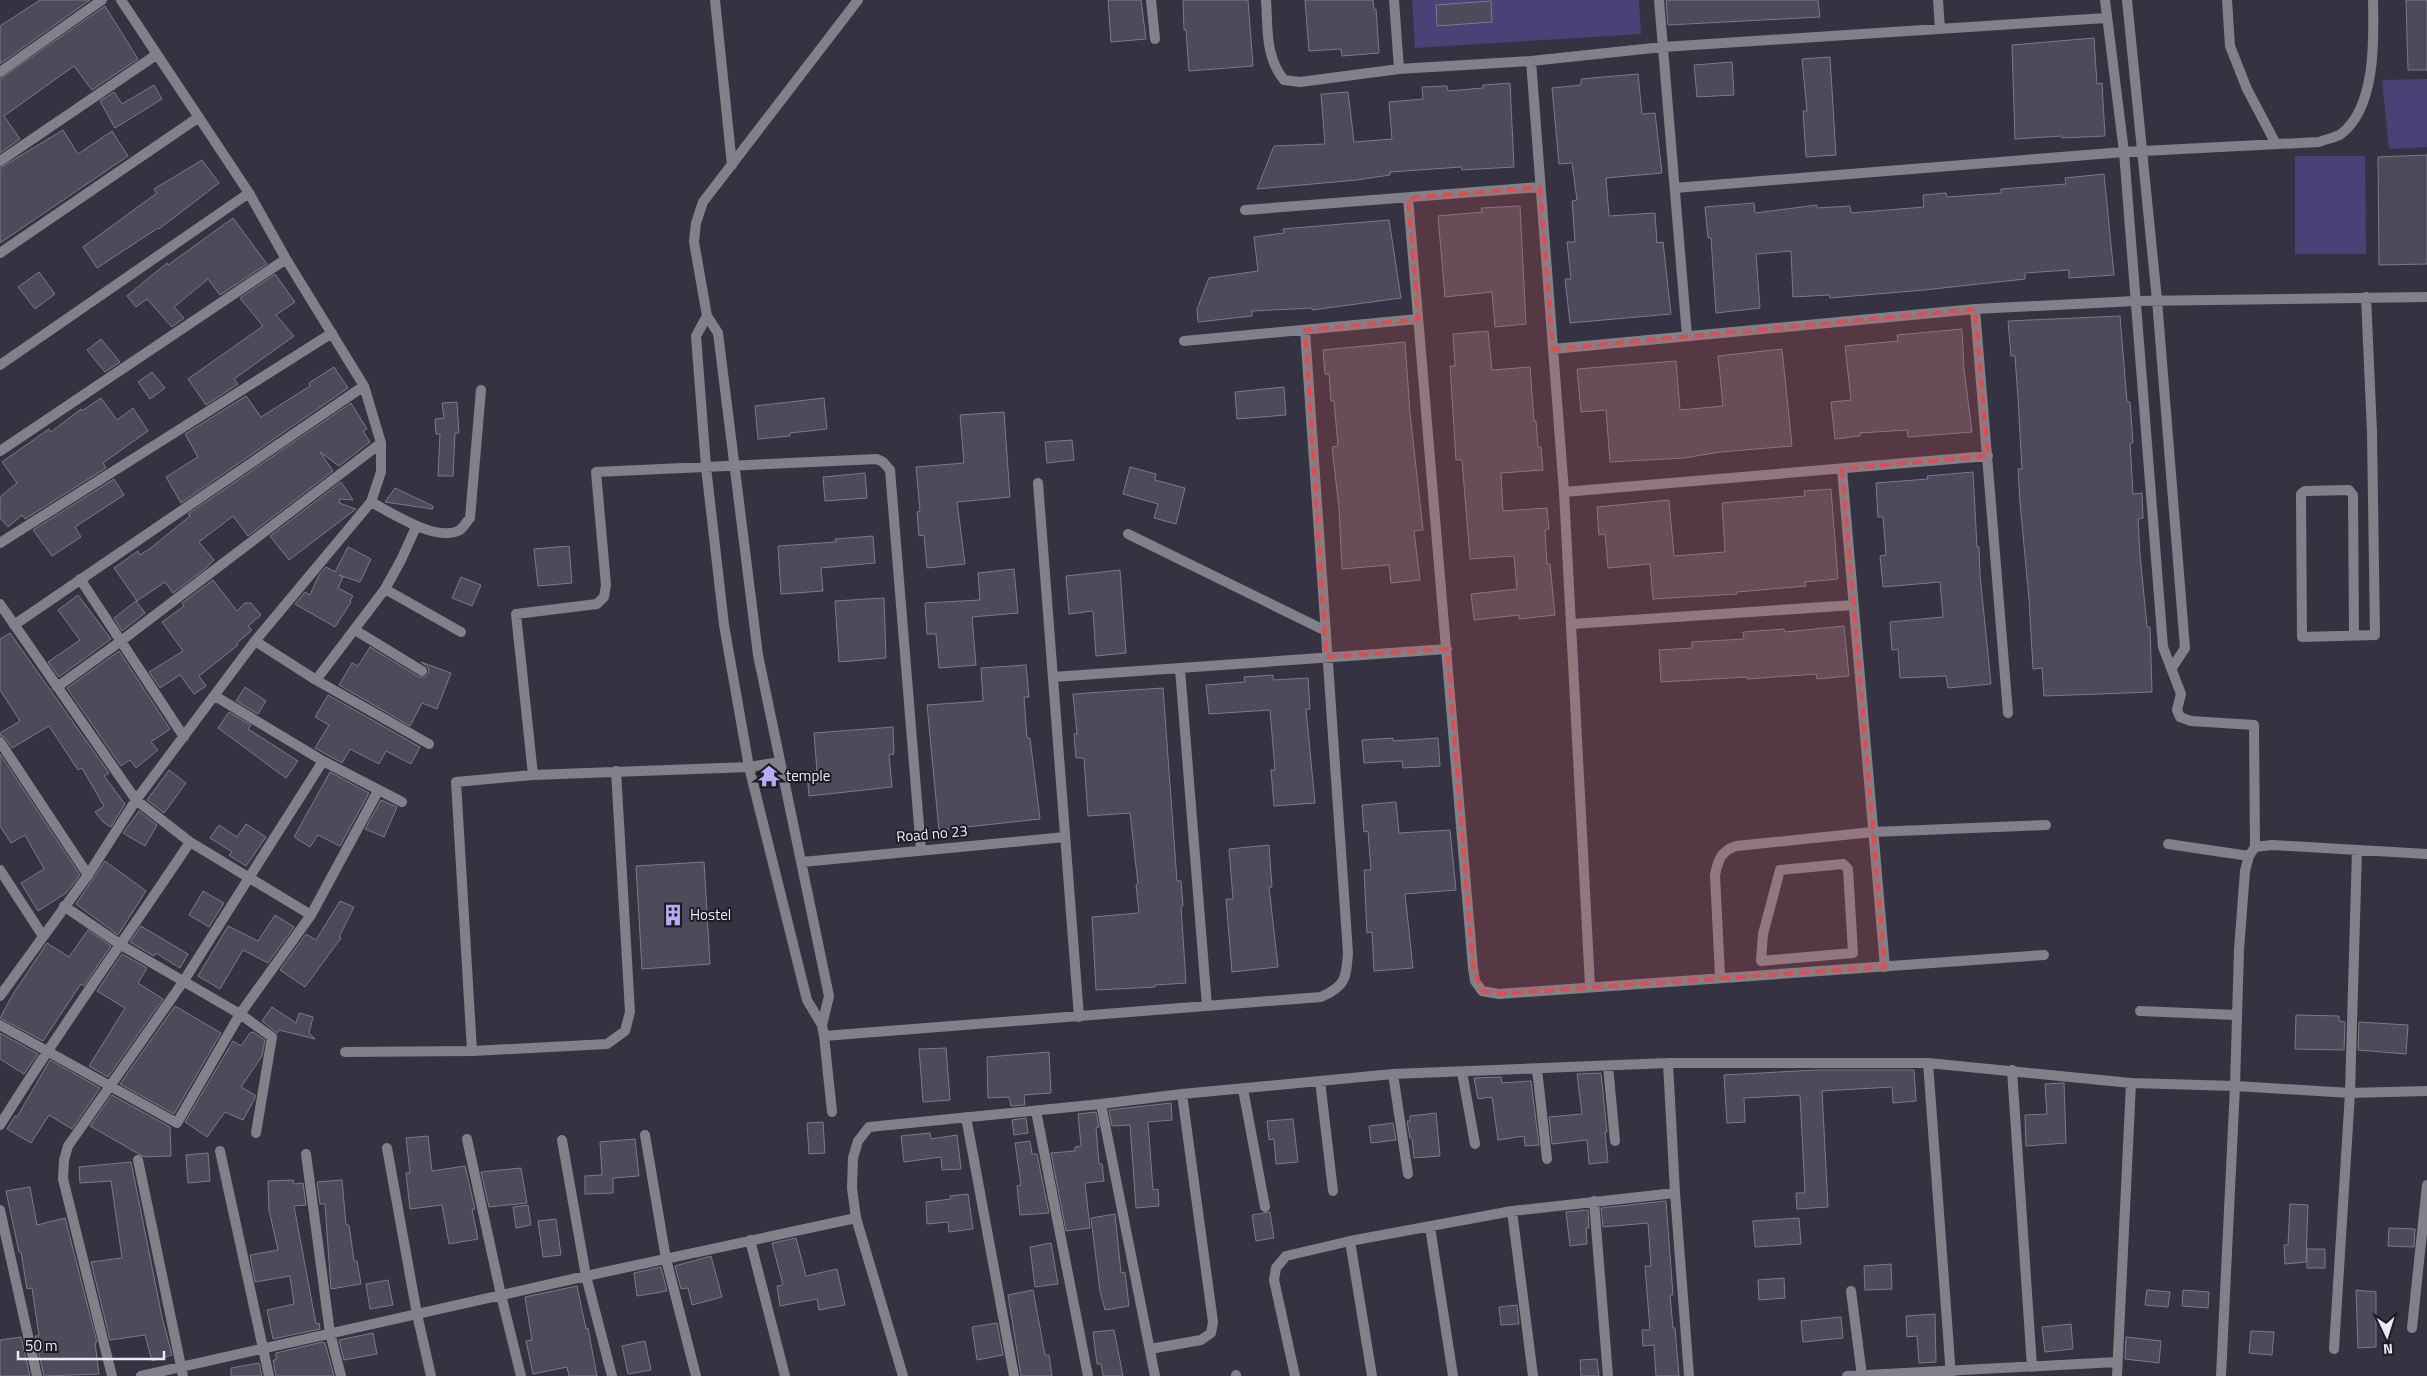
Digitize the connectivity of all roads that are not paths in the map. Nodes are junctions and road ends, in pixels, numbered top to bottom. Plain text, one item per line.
1 (102, 0) edge
2 (121, 0) edge
3 (715, 0) edge
4 (858, 0) edge
5 (1151, 0) edge
6 (1266, 0) edge
7 (1394, 0) edge
8 (1659, 0) edge
9 (1938, 0) edge
10 (2105, 0) edge
11 (2127, 0) edge
12 (2226, 0) edge
13 (2373, 0) edge
14 (2106, 18) junction
15 (1940, 29) junction
16 (1155, 39) dead end
17 (1663, 48) junction
18 (156, 55) junction
19 (1531, 61) junction
20 (1399, 69) junction
21 (0, 72) edge
22 (199, 117) junction
23 (2276, 144) junction
24 (2142, 151) junction
25 (2124, 152) junction
26 (0, 161) edge
27 (732, 165) junction
28 (1540, 188) junction
29 (1675, 188) junction
30 (249, 193) junction
31 (1408, 198) junction
32 (1245, 210) dead end
33 (0, 253) edge
34 (286, 259) junction
35 (2366, 297) junction
36 (2427, 297) edge
37 (2157, 300) junction
38 (2135, 301) junction
39 (1975, 309) junction
40 (707, 316) junction
41 (1418, 319) junction
42 (1305, 330) junction
43 (332, 333) junction
44 (1687, 336) junction
45 (1184, 342) dead end
46 (1553, 350) junction
47 (0, 365) edge
48 (364, 386) junction
49 (481, 390) dead end
50 (381, 443) junction
51 (0, 451) edge
52 (1988, 456) junction
53 (734, 464) junction
54 (706, 467) junction
55 (1842, 469) junction
56 (1038, 483) dead end
57 (1564, 492) junction
58 (371, 502) junction
59 (416, 526) junction
60 (1128, 534) dead end
61 (0, 543) edge
62 (80, 579) junction
63 (385, 588) junction
64 (0, 604) edge
65 (1854, 605) junction
66 (1572, 624) junction
67 (14, 625) junction
68 (355, 630) junction
69 (1326, 631) junction
70 (461, 632) dead end
71 (2354, 636) junction
72 (122, 641) junction
73 (255, 641) junction
74 (1447, 649) junction
75 (1326, 657) junction
76 (2172, 668) junction
77 (1180, 670) junction
78 (422, 671) dead end
79 (1053, 678) junction
80 (316, 680) junction
81 (57, 687) junction
82 (215, 696) junction
83 (2008, 713) dead end
84 (184, 737) junction
85 (0, 742) edge
86 (428, 744) dead end
87 (323, 761) junction
88 (780, 762) junction
89 (749, 767) junction
90 (616, 771) junction
91 (533, 775) junction
92 (378, 791) junction
93 (136, 800) junction
94 (402, 802) dead end
95 (2046, 825) dead end
96 (1873, 832) junction
97 (1065, 837) junction
98 (190, 842) junction
99 (2168, 844) dead end
100 (921, 850) junction
101 (2357, 850) junction
102 (2252, 852) junction
103 (2427, 854) edge
104 (802, 862) junction
105 (0, 870) edge
106 (88, 875) junction
107 (249, 878) junction
108 (64, 906) junction
109 (311, 915) junction
110 (43, 936) junction
111 (121, 945) junction
112 (2044, 955) dead end
113 (1827, 956) junction
114 (1772, 960) junction
115 (1885, 966) junction
116 (1828, 970) junction
117 (1773, 973) junction
118 (1720, 976) junction
119 (184, 982) junction
120 (1590, 986) junction
121 (0, 996) edge
122 (1207, 1006) junction
123 (2140, 1012) dead end
124 (240, 1014) junction
125 (2236, 1014) junction
126 (1079, 1017) junction
127 (0, 1025) edge
128 (823, 1031) junction
129 (46, 1051) junction
130 (472, 1051) junction
131 (345, 1052) dead end
132 (1668, 1063) junction
133 (1928, 1063) junction
134 (1608, 1066) junction
135 (1537, 1069) junction
136 (2012, 1070) junction
137 (1462, 1072) junction
138 (1393, 1074) junction
139 (1320, 1081) junction
140 (2131, 1083) junction
141 (110, 1086) junction
142 (2235, 1086) junction
143 (1243, 1089) junction
144 (2427, 1092) edge
145 (2350, 1093) junction
146 (1182, 1094) junction
147 (1101, 1104) junction
148 (1036, 1111) junction
149 (832, 1112) dead end
150 (966, 1117) junction
151 (0, 1125) edge
152 (256, 1133) dead end
153 (645, 1134) dead end
154 (467, 1139) dead end
155 (562, 1140) dead end
156 (1615, 1140) dead end
157 (1475, 1144) dead end
158 (387, 1148) dead end
159 (220, 1151) dead end
160 (306, 1154) dead end
161 (1547, 1159) dead end
162 (138, 1160) dead end
163 (1408, 1174) dead end
164 (2427, 1185) edge
165 (1334, 1191) dead end
166 (1675, 1193) junction
167 (1594, 1201) junction
168 (1265, 1207) dead end
169 (0, 1210) edge
170 (1512, 1211) junction
171 (856, 1218) junction
172 (1430, 1227) junction
173 (750, 1240) junction
174 (1350, 1241) junction
175 (666, 1259) junction
176 (586, 1276) junction
177 (1851, 1291) dead end
178 (500, 1295) junction
179 (417, 1314) junction
180 (2412, 1328) dead end
181 (330, 1334) junction
182 (262, 1348) junction
183 (1150, 1349) junction
184 (2334, 1349) dead end
185 (2118, 1362) junction
186 (2032, 1367) junction
187 (182, 1371) edge
188 (1951, 1373) edge
189 (37, 1376) edge
190 (112, 1376) edge
191 (141, 1376) edge
192 (269, 1376) edge
193 (341, 1376) edge
194 (431, 1376) edge
195 (521, 1376) edge
196 (612, 1376) edge
197 (696, 1376) edge
198 (785, 1376) edge
199 (903, 1376) edge
200 (1014, 1376) edge
201 (1088, 1376) edge
202 (1155, 1376) edge
203 (1295, 1376) edge
204 (1372, 1376) edge
205 (1453, 1376) edge
206 (1533, 1376) edge
207 (1608, 1376) edge
208 (1689, 1376) edge
209 (1847, 1376) edge
210 (1862, 1376) edge
211 (2117, 1376) edge
212 (2221, 1376) edge

1 - 21 street
2 - 18 street
3 - 27 street
4 - 27 street
5 - 16 street
6 - 20 street
7 - 20 street
8 - 17 street
9 - 15 street
10 - 14 street
11 - 24 street
12 - 23 street
13 - 23 street
14 - 15 street
14 - 25 street
15 - 17 street
17 - 19 street
17 - 29 street
18 - 22 street
18 - 26 street
19 - 20 street
19 - 28 street
22 - 30 street
22 - 33 street
23 - 24 street
24 - 25 street
24 - 37 street
25 - 29 street
25 - 38 street
27 - 40 street
28 - 31 street
28 - 46 street
29 - 44 street
30 - 34 street
30 - 47 street
31 - 32 street
31 - 41 street
34 - 43 street
34 - 51 street
35 - 36 street
35 - 37 street
35 - 71 street
37 - 38 street
37 - 76 street
38 - 39 street
38 - 76 street
39 - 44 street
39 - 52 street
40 - 53 street
40 - 54 street
41 - 42 street
41 - 74 street
42 - 45 street
42 - 69 street
43 - 48 street
43 - 61 street
44 - 46 street
46 - 57 street
48 - 50 street
48 - 62 street
49 - 59 street
50 - 58 street
50 - 72 street
52 - 55 street
52 - 83 street
53 - 54 street
53 - 88 street
53 - 100 street
54 - 89 street
54 - 91 street
55 - 57 street
55 - 65 street
56 - 79 street
57 - 66 street
58 - 59 street
58 - 73 street
59 - 63 street
60 - 69 street
62 - 67 street
62 - 72 street
63 - 68 street
63 - 70 street
64 - 67 street
65 - 66 street
65 - 96 street
66 - 120 street
67 - 81 street
68 - 78 street
68 - 80 street
69 - 75 street
71 - 71 street
72 - 81 street
72 - 84 street
73 - 80 street
73 - 82 street
74 - 75 street
74 - 120 street
75 - 77 street
75 - 122 street
76 - 102 street
77 - 79 street
77 - 122 street
79 - 97 street
80 - 86 street
81 - 93 street
82 - 84 street
82 - 87 street
84 - 93 street
85 - 106 street
87 - 92 street
87 - 107 street
88 - 89 street
88 - 104 street
89 - 90 street
89 - 128 street
90 - 91 street
90 - 130 street
91 - 130 street
92 - 94 street
92 - 109 street
93 - 98 street
93 - 106 street
95 - 96 street
96 - 115 street
96 - 118 street
97 - 100 street, Road no 23
97 - 126 street
98 - 107 street
98 - 111 street
99 - 102 street
100 - 104 street, Road no 23
101 - 102 street
101 - 103 street
101 - 145 street
102 - 125 street
104 - 128 street
105 - 110 street
106 - 108 street
107 - 109 street
107 - 119 street
108 - 110 street
108 - 111 street
109 - 124 street
110 - 121 street
111 - 119 street
111 - 129 street
112 - 115 street
113 - 114 street
113 - 114 street
113 - 116 street
114 - 117 street
115 - 116 street
116 - 117 street
117 - 118 street
118 - 120 street
119 - 124 street
119 - 141 street
122 - 126 street
123 - 125 street
124 - 141 street
124 - 152 street
125 - 142 street
126 - 128 street
127 - 129 street
128 - 149 street
129 - 141 street
129 - 151 street
130 - 131 street
132 - 133 street
132 - 134 street
132 - 166 street
133 - 136 street
133 - 188 street
134 - 135 street
134 - 156 street
135 - 137 street
135 - 161 street
136 - 140 street
136 - 186 street
137 - 138 street
137 - 157 street
138 - 139 street
138 - 163 street
139 - 143 street
139 - 165 street
140 - 142 street
140 - 185 street
141 - 190 street
142 - 145 street
142 - 212 street
143 - 146 street
143 - 168 street
144 - 145 street
145 - 184 street
146 - 147 street
146 - 183 street
147 - 148 street
147 - 183 street
148 - 150 street
148 - 201 street
150 - 171 street
150 - 200 street
153 - 175 street
154 - 178 street
155 - 176 street
158 - 179 street
159 - 182 street
160 - 181 street
162 - 187 street
164 - 180 street
166 - 167 street
166 - 208 street
167 - 170 street
167 - 207 street
169 - 189 street
170 - 172 street
170 - 206 street
171 - 173 street
171 - 199 street
172 - 174 street
172 - 205 street
173 - 175 street
173 - 198 street
174 - 203 street
174 - 204 street
175 - 176 street
175 - 197 street
176 - 178 street
176 - 196 street
177 - 210 street
178 - 179 street
178 - 195 street
179 - 181 street
179 - 194 street
181 - 182 street
181 - 193 street
182 - 187 street
182 - 192 street
183 - 202 street
185 - 186 street
185 - 211 street
186 - 188 street
187 - 191 street
188 - 210 street
209 - 210 street

